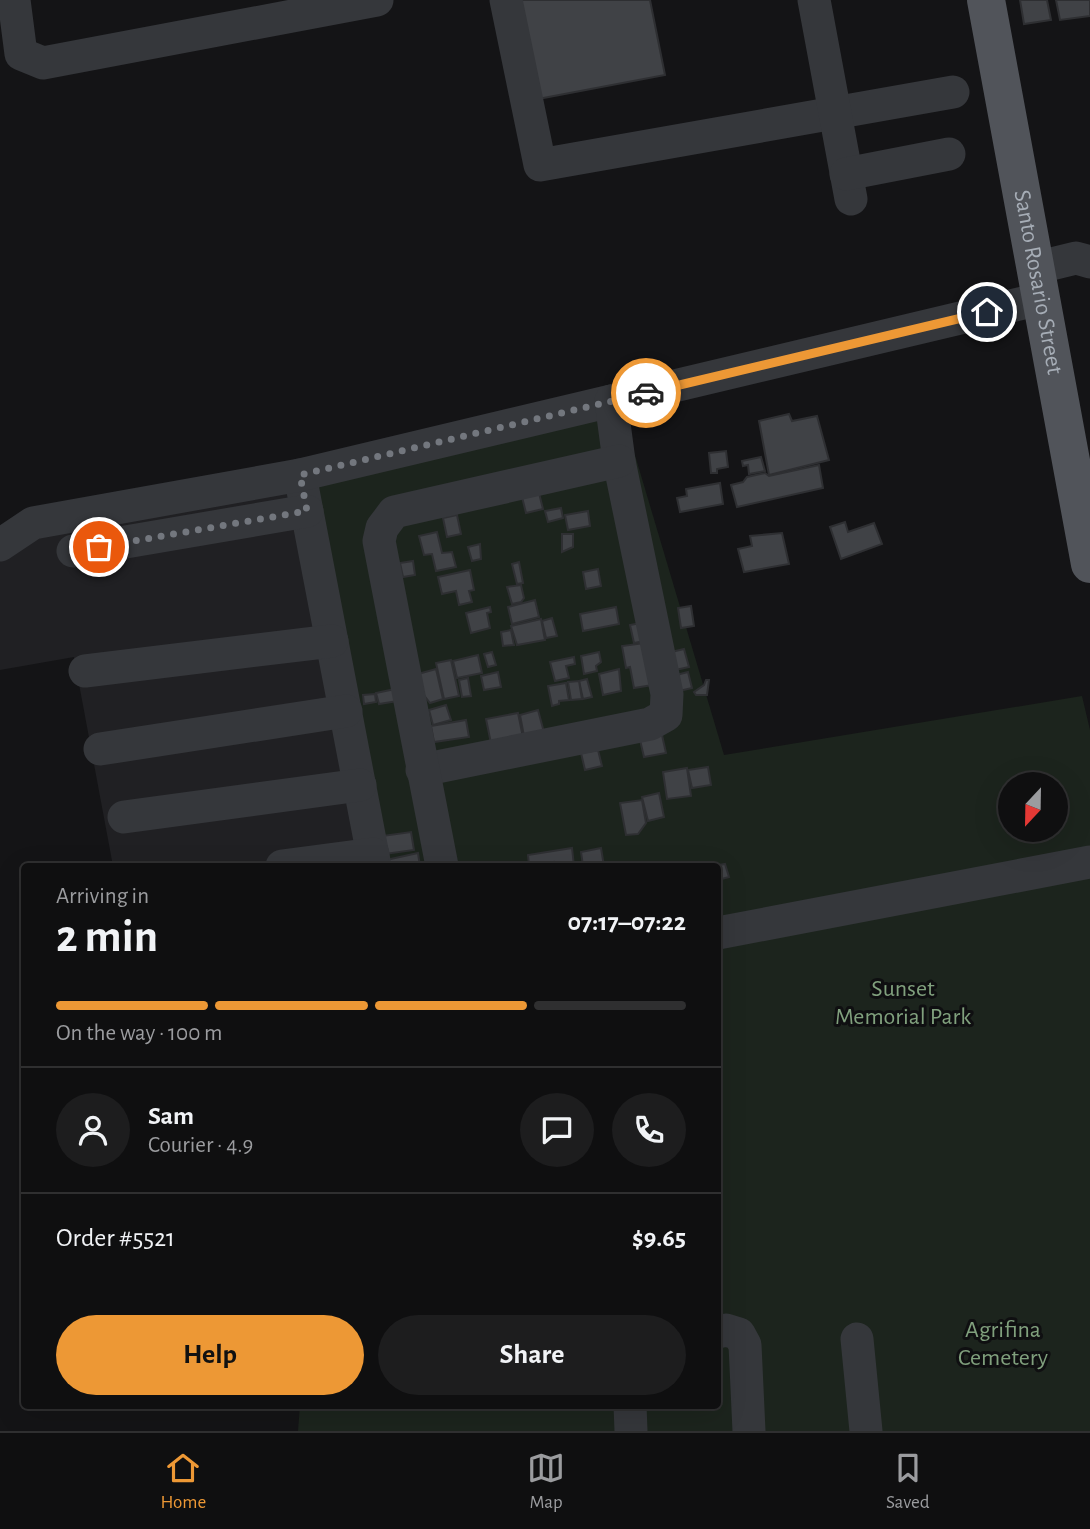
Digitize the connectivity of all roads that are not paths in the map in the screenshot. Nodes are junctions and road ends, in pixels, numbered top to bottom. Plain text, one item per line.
1 (14, 0) edge
2 (376, 0) edge
3 (506, 0) edge
4 (814, 0) edge
5 (986, 0) edge
6 (953, 92) dead end
7 (835, 113) junction
8 (949, 154) dead end
9 (1090, 262) edge
10 (1038, 283) junction
11 (611, 401) junction
12 (619, 461) junction
13 (300, 475) junction
14 (307, 511) junction
15 (0, 545) edge
16 (73, 551) dead end
17 (1090, 564) edge
18 (332, 641) junction
19 (85, 671) dead end
20 (346, 711) junction
21 (100, 749) dead end
22 (422, 770) junction
23 (360, 785) junction
24 (124, 817) dead end
25 (374, 860) edge
26 (1090, 862) edge
27 (328, 863) edge
28 (441, 863) edge
29 (721, 932) edge
30 (721, 1331) edge
31 (857, 1339) dead end
32 (610, 1409) edge
33 (630, 1409) edge
34 (610, 1431) edge
35 (631, 1431) edge
36 (749, 1431) edge
37 (866, 1431) edge

1 - 2 street
3 - 7 street
4 - 7 street
5 - 10 main road, Santo Rosario Street
6 - 7 street
7 - 8 street
9 - 10 street
10 - 11 street
10 - 17 main road, Santo Rosario Street
11 - 12 street
11 - 13 street
12 - 22 street
12 - 22 street
13 - 14 street
13 - 15 street
14 - 16 street
14 - 18 street
18 - 19 street
18 - 20 street
20 - 21 street
20 - 23 street
22 - 28 street
23 - 24 street
23 - 25 street
25 - 27 street
26 - 29 street
30 - 36 street
31 - 37 street
32 - 34 street
33 - 35 street

